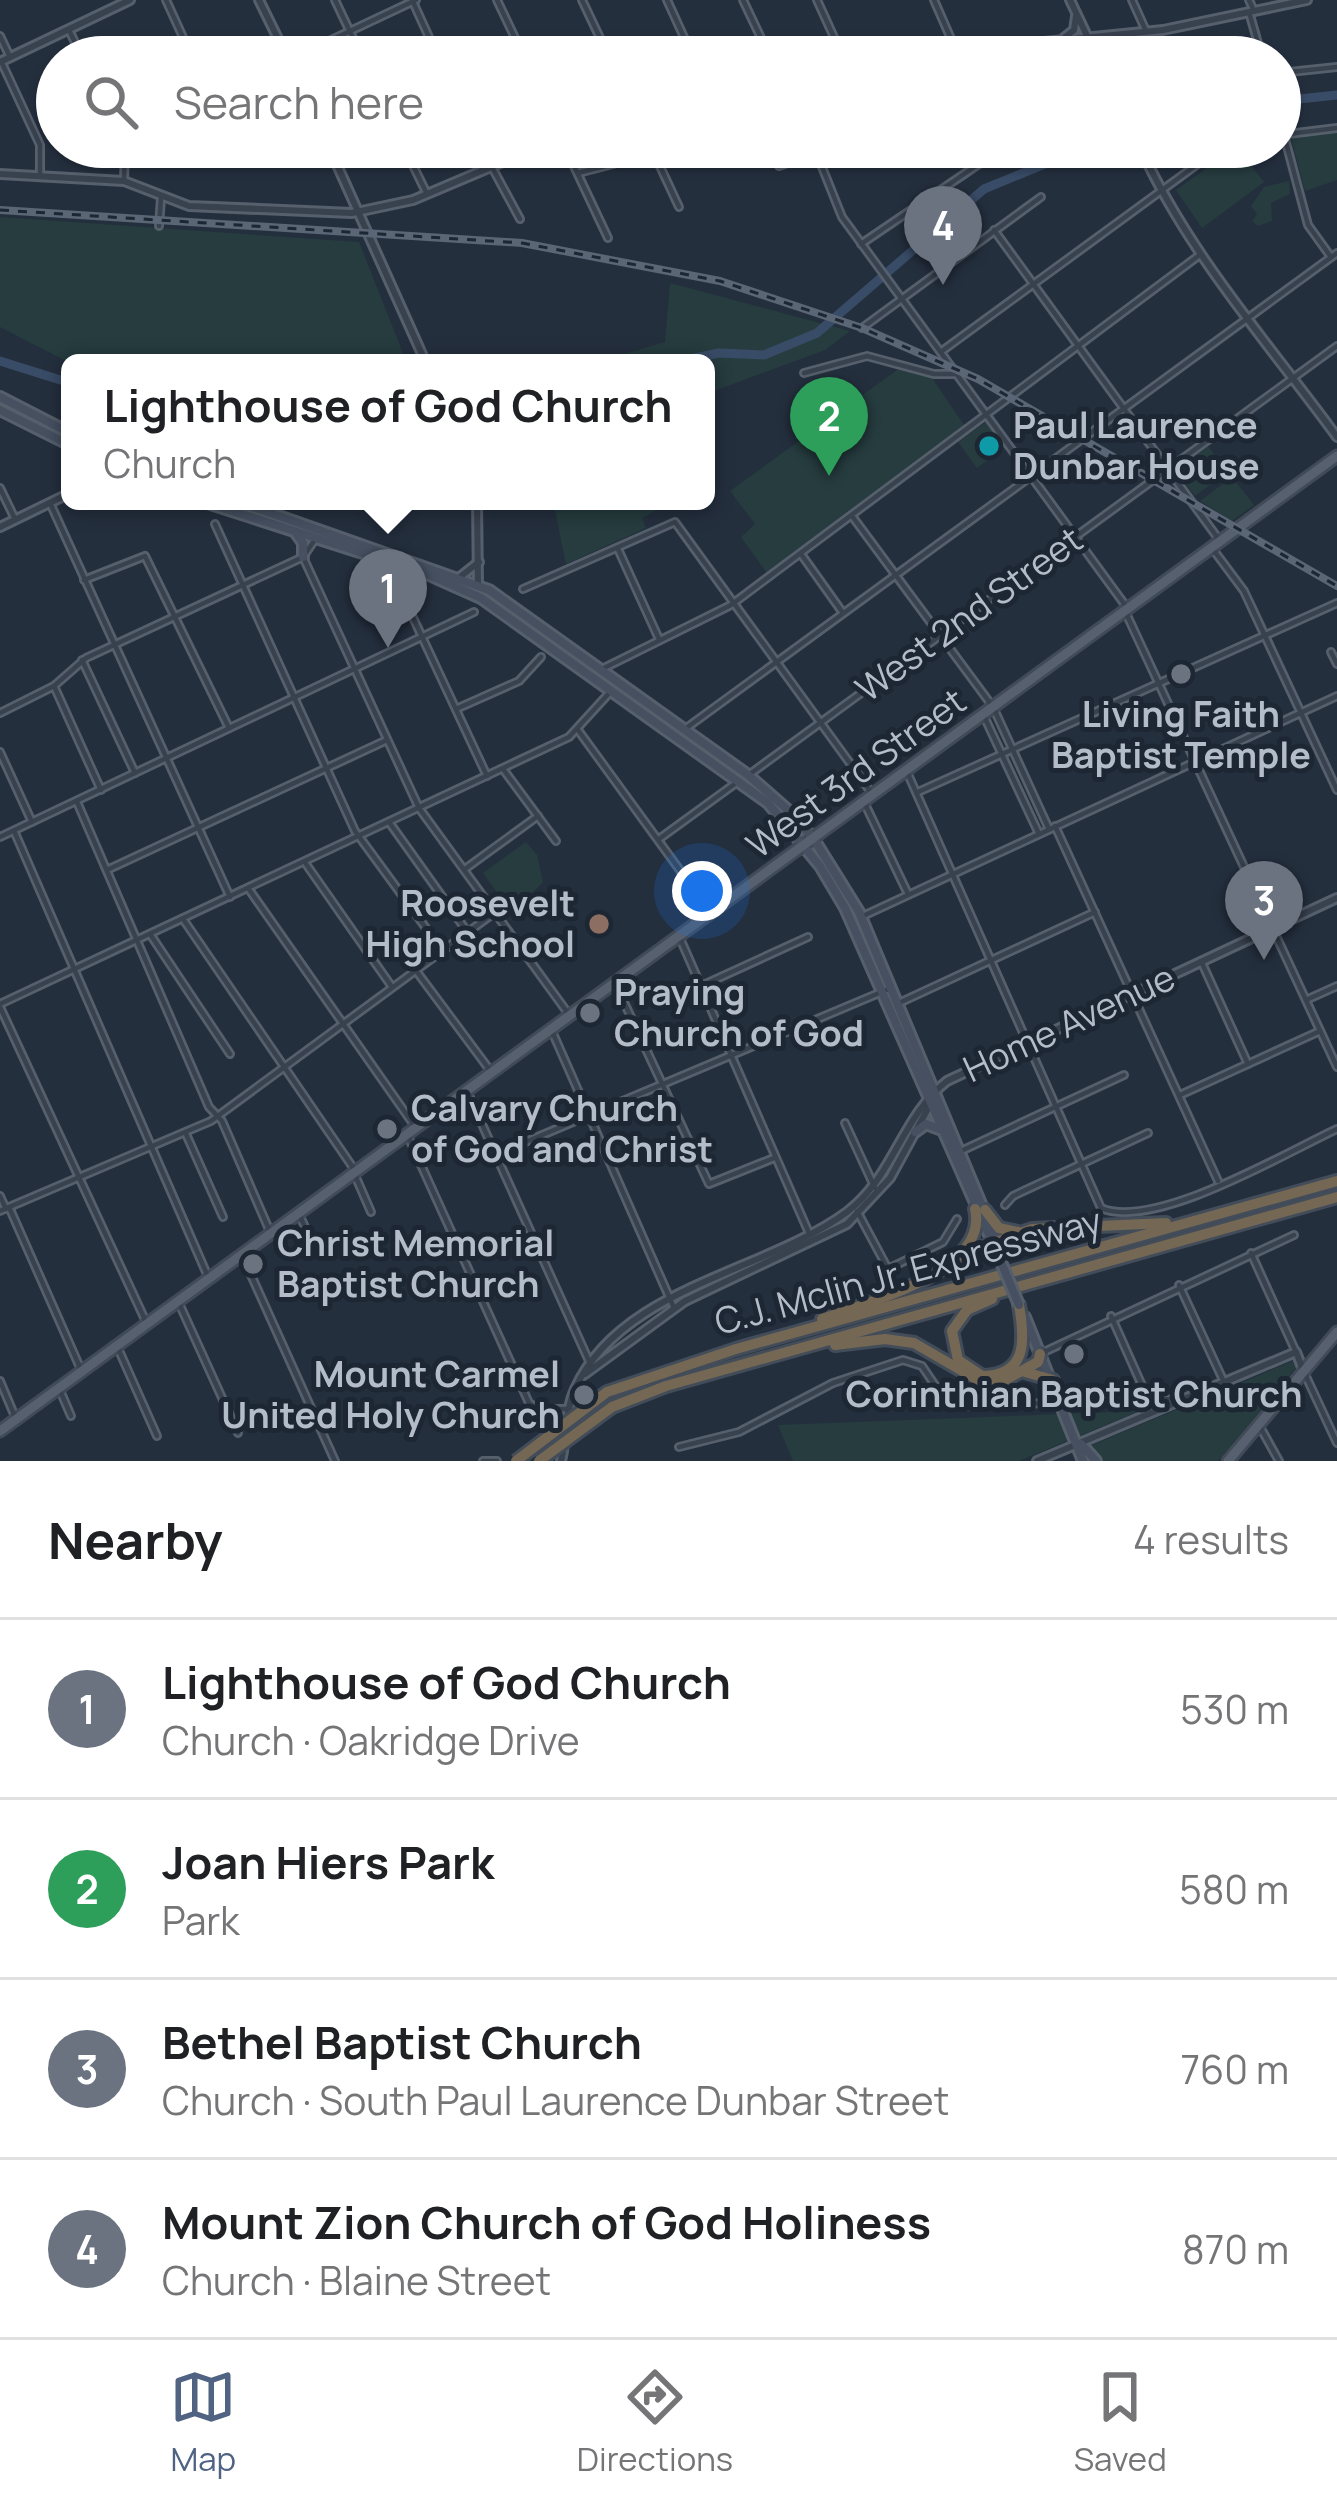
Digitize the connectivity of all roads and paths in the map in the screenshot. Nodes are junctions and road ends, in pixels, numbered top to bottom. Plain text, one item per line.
1 (130, 0) edge
2 (166, 0) edge
3 (260, 0) edge
4 (335, 0) edge
5 (413, 0) edge
6 (497, 0) edge
7 (582, 0) edge
8 (667, 0) edge
9 (743, 0) edge
10 (817, 0) edge
11 (934, 0) edge
12 (1070, 0) edge
13 (1132, 0) edge
14 (1249, 0) edge
15 (1307, 0) edge
16 (1076, 12) junction
17 (1251, 12) junction
18 (69, 29) junction
19 (350, 31) junction
20 (1146, 31) junction
21 (0, 36) edge
22 (54, 36) edge
23 (72, 36) edge
24 (182, 36) edge
25 (280, 36) edge
26 (339, 36) edge
27 (352, 36) edge
28 (429, 36) edge
29 (514, 36) edge
30 (599, 36) edge
31 (684, 36) edge
32 (760, 36) edge
33 (833, 36) edge
34 (950, 36) edge
35 (1066, 36) edge
36 (1087, 36) edge
37 (1105, 36) edge
38 (1257, 36) edge
39 (36, 45) edge
40 (10, 57) junction
41 (0, 61) edge
42 (1337, 67) edge
43 (1301, 71) edge
44 (1337, 128) edge
45 (1301, 133) edge
46 (36, 137) edge
47 (40, 168) edge
48 (124, 168) edge
49 (339, 168) edge
50 (414, 168) edge
51 (481, 168) edge
52 (491, 168) edge
53 (576, 168) edge
54 (594, 168) edge
55 (662, 168) edge
56 (821, 168) edge
57 (971, 168) edge
58 (1149, 168) edge
59 (1193, 168) edge
60 (1292, 168) edge
61 (578, 173) junction
62 (0, 174) edge
63 (40, 176) junction
64 (124, 181) junction
65 (1160, 192) junction
66 (427, 194) junction
67 (1041, 197) dead end
68 (161, 198) junction
69 (680, 207) dead end
70 (359, 213) junction
71 (520, 219) dead end
72 (159, 226) dead end
73 (994, 230) junction
74 (608, 238) dead end
75 (864, 247) junction
76 (1201, 254) junction
77 (1334, 255) edge
78 (1033, 284) junction
79 (900, 295) junction
80 (1249, 316) junction
81 (862, 328) dead end
82 (1078, 344) junction
83 (1337, 346) edge
84 (942, 351) junction
85 (422, 354) edge
86 (804, 373) dead end
87 (958, 374) junction
88 (1294, 378) junction
89 (0, 397) edge
90 (1124, 408) junction
91 (0, 410) edge
92 (989, 416) junction
93 (61, 428) edge
94 (1337, 437) edge
95 (61, 440) edge
96 (1337, 456) edge
97 (1169, 469) junction
98 (1032, 475) junction
99 (0, 488) edge
100 (61, 498) edge
101 (50, 503) junction
102 (228, 510) edge
103 (258, 510) edge
104 (478, 510) edge
105 (852, 516) junction
106 (15, 520) junction
107 (215, 524) dead end
108 (0, 526) edge
109 (295, 532) junction
110 (318, 534) junction
111 (1076, 536) junction
112 (1216, 544) junction
113 (618, 549) junction
114 (801, 553) junction
115 (303, 557) junction
116 (481, 559) junction
117 (388, 562) junction
118 (895, 574) junction
119 (460, 577) junction
120 (84, 580) junction
121 (240, 586) junction
122 (524, 589) dead end
123 (477, 590) junction
124 (733, 603) junction
125 (1337, 603) edge
126 (1127, 610) junction
127 (474, 611) dead end
128 (843, 613) junction
129 (178, 616) junction
130 (1264, 633) junction
131 (940, 635) junction
132 (659, 639) junction
133 (423, 640) junction
134 (115, 645) junction
135 (1331, 652) dead end
136 (541, 657) dead end
137 (82, 660) junction
138 (776, 662) junction
139 (1337, 664) edge
140 (602, 669) junction
141 (355, 671) junction
142 (1158, 682) junction
143 (54, 686) junction
144 (612, 690) junction
145 (1337, 696) edge
146 (294, 700) junction
147 (456, 709) junction
148 (988, 711) junction
149 (0, 713) edge
150 (1301, 713) junction
151 (820, 723) junction
152 (685, 729) junction
153 (230, 730) junction
154 (578, 730) junction
155 (387, 740) junction
156 (1012, 749) junction
157 (0, 752) edge
158 (1002, 754) junction
159 (168, 759) junction
160 (1196, 762) junction
161 (326, 768) junction
162 (503, 769) junction
163 (906, 771) junction
164 (136, 773) junction
165 (487, 776) junction
166 (748, 776) junction
167 (738, 782) junction
168 (101, 790) junction
169 (1337, 790) edge
170 (918, 792) junction
171 (868, 798) junction
172 (77, 801) junction
173 (418, 808) junction
174 (538, 816) junction
175 (798, 821) junction
176 (837, 821) junction
177 (32, 822) junction
178 (389, 822) junction
179 (199, 827) junction
180 (1052, 828) junction
181 (14, 830) junction
182 (1039, 834) junction
183 (360, 836) junction
184 (0, 837) edge
185 (659, 839) junction
186 (556, 841) dead end
187 (809, 841) junction
188 (304, 862) junction
189 (107, 870) junction
190 (464, 870) junction
191 (955, 873) junction
192 (248, 888) junction
193 (908, 895) junction
194 (230, 896) junction
195 (1337, 898) edge
196 (1095, 912) junction
197 (494, 913) junction
198 (711, 913) junction
199 (861, 917) junction
200 (183, 919) junction
201 (1272, 928) junction
202 (467, 932) junction
203 (150, 934) junction
204 (679, 936) junction
205 (808, 937) dead end
206 (137, 940) junction
207 (442, 950) junction
208 (992, 960) junction
209 (1202, 961) junction
210 (74, 970) junction
211 (416, 970) junction
212 (615, 982) junction
213 (701, 986) junction
214 (1337, 986) edge
215 (392, 987) junction
216 (886, 991) junction
217 (1132, 993) junction
218 (1306, 1000) junction
219 (897, 1004) junction
220 (0, 1005) edge
221 (570, 1016) junction
222 (340, 1024) junction
223 (551, 1029) junction
224 (1320, 1031) junction
225 (1026, 1042) junction
226 (230, 1054) dead end
227 (732, 1055) junction
228 (1248, 1064) junction
229 (283, 1066) junction
230 (1337, 1067) edge
231 (492, 1073) junction
232 (1124, 1075) dead end
233 (664, 1083) junction
234 (467, 1091) junction
235 (1180, 1095) junction
236 (930, 1099) junction
237 (1054, 1108) junction
238 (590, 1114) junction
239 (217, 1116) junction
240 (845, 1123) dead end
241 (939, 1129) junction
242 (1337, 1129) edge
243 (412, 1131) junction
244 (185, 1132) junction
245 (915, 1132) junction
246 (1148, 1133) dead end
247 (151, 1146) junction
248 (958, 1153) junction
249 (496, 1154) junction
250 (776, 1157) junction
251 (1078, 1165) junction
252 (355, 1173) junction
253 (82, 1176) junction
254 (1337, 1181) edge
255 (1219, 1183) junction
256 (876, 1188) junction
257 (0, 1196) edge
258 (1337, 1196) edge
259 (1005, 1205) dead end
260 (5, 1209) edge
261 (856, 1210) junction
262 (980, 1210) junction
263 (371, 1212) dead end
264 (299, 1214) junction
265 (223, 1217) dead end
266 (957, 1219) dead end
267 (1193, 1221) junction
268 (809, 1232) junction
269 (1021, 1232) junction
270 (271, 1234) junction
271 (1294, 1235) dead end
272 (812, 1241) junction
273 (995, 1247) junction
274 (316, 1251) dead end
275 (1251, 1253) junction
276 (242, 1255) junction
277 (963, 1255) junction
278 (209, 1279) junction
279 (1038, 1281) junction
280 (1179, 1285) junction
281 (670, 1299) junction
282 (178, 1301) junction
283 (1019, 1305) junction
284 (674, 1308) junction
285 (1111, 1316) junction
286 (147, 1324) junction
287 (797, 1331) junction
288 (1337, 1332) edge
289 (117, 1346) junction
290 (796, 1350) junction
291 (1296, 1352) junction
292 (1040, 1354) junction
293 (590, 1361) junction
294 (1304, 1370) junction
295 (82, 1372) junction
296 (1011, 1373) junction
297 (582, 1376) junction
298 (1052, 1380) junction
299 (0, 1381) edge
300 (1224, 1382) junction
301 (58, 1388) junction
302 (1061, 1399) junction
303 (1148, 1399) junction
304 (1182, 1401) junction
305 (569, 1409) junction
306 (71, 1416) dead end
307 (16, 1420) junction
308 (1259, 1425) junction
309 (0, 1431) edge
310 (238, 1433) dead end
311 (157, 1436) dead end
312 (1079, 1443) junction
313 (1337, 1443) edge
314 (679, 1447) dead end
315 (334, 1461) edge
316 (483, 1461) edge
317 (497, 1461) edge
318 (516, 1461) edge
319 (539, 1461) edge
320 (561, 1461) edge
321 (1037, 1461) edge
322 (1083, 1461) edge
323 (1096, 1461) edge
324 (1228, 1461) edge
325 (1279, 1461) edge

1 - 18 street
2 - 24 street
3 - 25 street
4 - 19 street
5 - 19 street
5 - 28 street
6 - 29 street
7 - 30 street
8 - 31 street
9 - 32 street
10 - 33 street
11 - 34 street
12 - 16 street
13 - 20 street
14 - 17 street
15 - 17 street
16 - 35 street
16 - 36 street
17 - 20 street
17 - 38 street
18 - 22 street
18 - 23 street
19 - 26 street
19 - 27 street
20 - 37 street
21 - 40 street
39 - 40 street
40 - 41 street
41 - 46 street
42 - 43 street
44 - 45 street
47 - 63 street
48 - 64 street
49 - 70 street
50 - 66 street
51 - 66 street
52 - 71 street
53 - 61 street
54 - 61 street
55 - 69 street
56 - 75 street
57 - 75 street
58 - 65 street
59 - 65 street
60 - 77 street
61 - 74 street
62 - 63 street
63 - 64 street
64 - 68 street
65 - 76 street
65 - 78 street
66 - 70 street
67 - 73 street
68 - 70 street
68 - 72 street
70 - 85 street
73 - 78 street
73 - 79 street
75 - 79 street
76 - 80 street
76 - 82 street
77 - 80 street
78 - 82 street
78 - 84 street
79 - 81 street
79 - 84 street
80 - 88 street
80 - 90 street
82 - 90 street
82 - 92 street
83 - 88 street, West 2nd Street
84 - 87 street
86 - 87 street
87 - 92 street
88 - 94 street
88 - 97 street, West 2nd Street
89 - 93 main road
90 - 97 street
90 - 98 street
91 - 95 main road
92 - 98 street
92 - 105 street
96 - 112 main road, West 3rd Street
97 - 111 street, West 2nd Street
97 - 112 street
98 - 111 street
98 - 118 street
99 - 106 street
100 - 101 street
101 - 106 street
101 - 120 street
102 - 109 main road
103 - 110 main road
104 - 116 street
105 - 114 street
105 - 118 street
106 - 108 street
107 - 121 street
109 - 110 main road
109 - 115 main road
110 - 115 street
110 - 117 main road
110 - 119 main road
111 - 126 street
111 - 131 street, West 2nd Street
112 - 126 main road, West 3rd Street
112 - 130 street
113 - 122 street
113 - 124 street
113 - 132 street
114 - 124 street
114 - 128 street
115 - 121 street
115 - 141 street
116 - 119 street
116 - 123 street
117 - 123 main road
117 - 133 street
118 - 128 street
118 - 131 street
119 - 123 main road
120 - 129 street
120 - 134 street
121 - 129 street
121 - 146 street
123 - 140 main road
123 - 144 main road
124 - 132 street
124 - 138 street
125 - 130 street
126 - 142 street
126 - 148 main road, West 3rd Street
127 - 133 street
128 - 138 street
129 - 134 street
129 - 153 street
130 - 142 street
130 - 150 street
131 - 148 street
131 - 151 street, West 2nd Street
132 - 140 street
133 - 141 street
133 - 147 street
134 - 137 street
134 - 159 street
135 - 139 street
136 - 147 street
137 - 143 street
137 - 164 street
138 - 151 street
138 - 152 street
140 - 152 main road
141 - 146 street
141 - 155 street
142 - 156 street
142 - 160 street
143 - 149 street
143 - 168 street
144 - 154 street
144 - 167 main road
145 - 150 street
146 - 153 street
146 - 161 street
147 - 165 street
148 - 156 street
148 - 158 street
148 - 163 main road, West 3rd Street
150 - 160 street
150 - 169 street
151 - 166 street, West 2nd Street
151 - 171 street
152 - 166 main road
153 - 159 street
154 - 162 street
154 - 185 street
155 - 161 street
155 - 173 street
156 - 158 street
156 - 180 street
157 - 177 street
158 - 170 street
158 - 182 street
159 - 164 street
159 - 179 street
160 - 180 street
160 - 201 street
161 - 179 street
161 - 183 street
162 - 165 street
162 - 174 street
163 - 170 street
163 - 171 main road, West 3rd Street
164 - 168 street
165 - 173 street
166 - 167 street, West 2nd Street
166 - 175 main road
167 - 185 street, West 2nd Street
167 - 187 main road
168 - 172 street
170 - 191 street
171 - 176 main road, West 3rd Street
171 - 193 street
172 - 177 street
172 - 189 street
173 - 178 street
173 - 190 street
174 - 186 street
174 - 190 street
175 - 176 main road
175 - 187 main road
176 - 187 main road, West 3rd Street
177 - 181 street
178 - 183 street
178 - 202 street
179 - 189 street
179 - 194 street
180 - 182 street
180 - 196 street
181 - 184 street
181 - 210 street
182 - 191 street
183 - 188 street
183 - 207 street
185 - 198 street
187 - 198 main road, West 3rd Street
187 - 199 main road
187 - 216 main road
188 - 192 street
188 - 215 street
189 - 206 street
190 - 197 street
191 - 193 street
191 - 208 street
192 - 194 street
192 - 222 street
193 - 199 street
194 - 200 street
195 - 201 street, Home Avenue
196 - 208 street
196 - 217 street
197 - 202 street
197 - 221 street
198 - 204 main road, West 3rd Street
199 - 216 main road
200 - 203 street
200 - 229 street
201 - 209 street, Home Avenue
201 - 218 street
202 - 207 street
203 - 206 street
203 - 226 street
204 - 212 main road, West 3rd Street
204 - 213 street
205 - 213 street
206 - 210 street
206 - 239 street
207 - 211 street
208 - 219 street
208 - 225 street
209 - 217 street, Home Avenue
209 - 228 street
210 - 220 street
210 - 247 street
211 - 215 street
211 - 231 street
212 - 221 main road, West 3rd Street
212 - 233 street
213 - 227 street
214 - 218 street
215 - 222 street
216 - 219 main road
216 - 227 street
216 - 236 main road
217 - 225 street, Home Avenue
217 - 235 street
218 - 224 street
219 - 236 main road
220 - 253 street
221 - 223 main road, West 3rd Street
222 - 229 street
222 - 243 street
223 - 231 main road, West 3rd Street
223 - 238 street
224 - 228 street
224 - 230 street
225 - 236 street, Home Avenue
225 - 237 street
227 - 233 street
227 - 250 street
228 - 235 street
229 - 239 street
229 - 252 street
231 - 234 main road, West 3rd Street
232 - 237 street
233 - 238 street
233 - 250 street
234 - 243 main road, West 3rd Street
234 - 249 street
235 - 255 street
236 - 241 main road
236 - 245 street, Home Avenue
236 - 248 main road
236 - 256 street, Home Avenue
237 - 248 street
237 - 251 street
238 - 249 street
238 - 281 street
239 - 244 street
239 - 270 street
240 - 256 street
241 - 245 main road
241 - 262 main road
242 - 255 street
243 - 252 main road, West 3rd Street
243 - 305 street
244 - 247 street
244 - 265 street
245 - 256 street, Home Avenue
246 - 251 street
247 - 253 street
247 - 278 street
248 - 262 main road
249 - 293 street
250 - 268 street
251 - 255 street
251 - 259 street
252 - 263 street
252 - 264 main road, West 3rd Street
253 - 260 street
253 - 286 street
254 - 267 highway, C.J. Mclin Jr. Expressway
256 - 261 street, Home Avenue
257 - 260 street
258 - 279 highway, C.J. Mclin Jr. Expressway
260 - 295 street
261 - 266 street
261 - 268 street, Home Avenue
261 - 272 street, Home Avenue
262 - 269 highway
262 - 273 main road
262 - 277 highway
264 - 270 main road, West 3rd Street
264 - 274 street
267 - 269 highway
267 - 287 highway, C.J. Mclin Jr. Expressway
268 - 272 street
268 - 281 street, Home Avenue
269 - 273 highway
270 - 276 main road, West 3rd Street
271 - 275 street
272 - 284 street, Home Avenue
273 - 277 highway
273 - 283 main road, bridge
275 - 280 street
275 - 291 street
276 - 278 main road, West 3rd Street
276 - 315 street
277 - 287 highway
278 - 282 main road, West 3rd Street
279 - 290 highway, C.J. Mclin Jr. Expressway
279 - 296 highway
280 - 285 street
280 - 300 street
281 - 284 street
281 - 293 street, Home Avenue
282 - 286 main road, West 3rd Street
282 - 310 street
283 - 292 main road
283 - 296 highway
284 - 297 street, Home Avenue
285 - 292 street
285 - 303 street
286 - 289 main road, West 3rd Street
287 - 318 highway, C.J. Mclin Jr. Expressway, bridge
288 - 294 main road
289 - 295 main road, West 3rd Street
289 - 311 street
290 - 296 highway
290 - 319 highway, C.J. Mclin Jr. Expressway, bridge
291 - 294 street
291 - 300 street
292 - 296 highway
292 - 298 main road
293 - 297 street, Home Avenue
294 - 308 main road
294 - 313 street
295 - 301 main road, West 3rd Street
296 - 298 highway
297 - 305 street, Home Avenue
298 - 302 main road
299 - 307 street
300 - 304 street
301 - 306 street
301 - 307 main road, West 3rd Street
302 - 303 street
302 - 312 main road
302 - 314 street
303 - 304 street
304 - 312 street
305 - 320 street, Home Avenue
307 - 309 main road, West 3rd Street
308 - 324 main road
308 - 325 street
312 - 321 street
312 - 322 main road
312 - 323 main road
316 - 317 street

